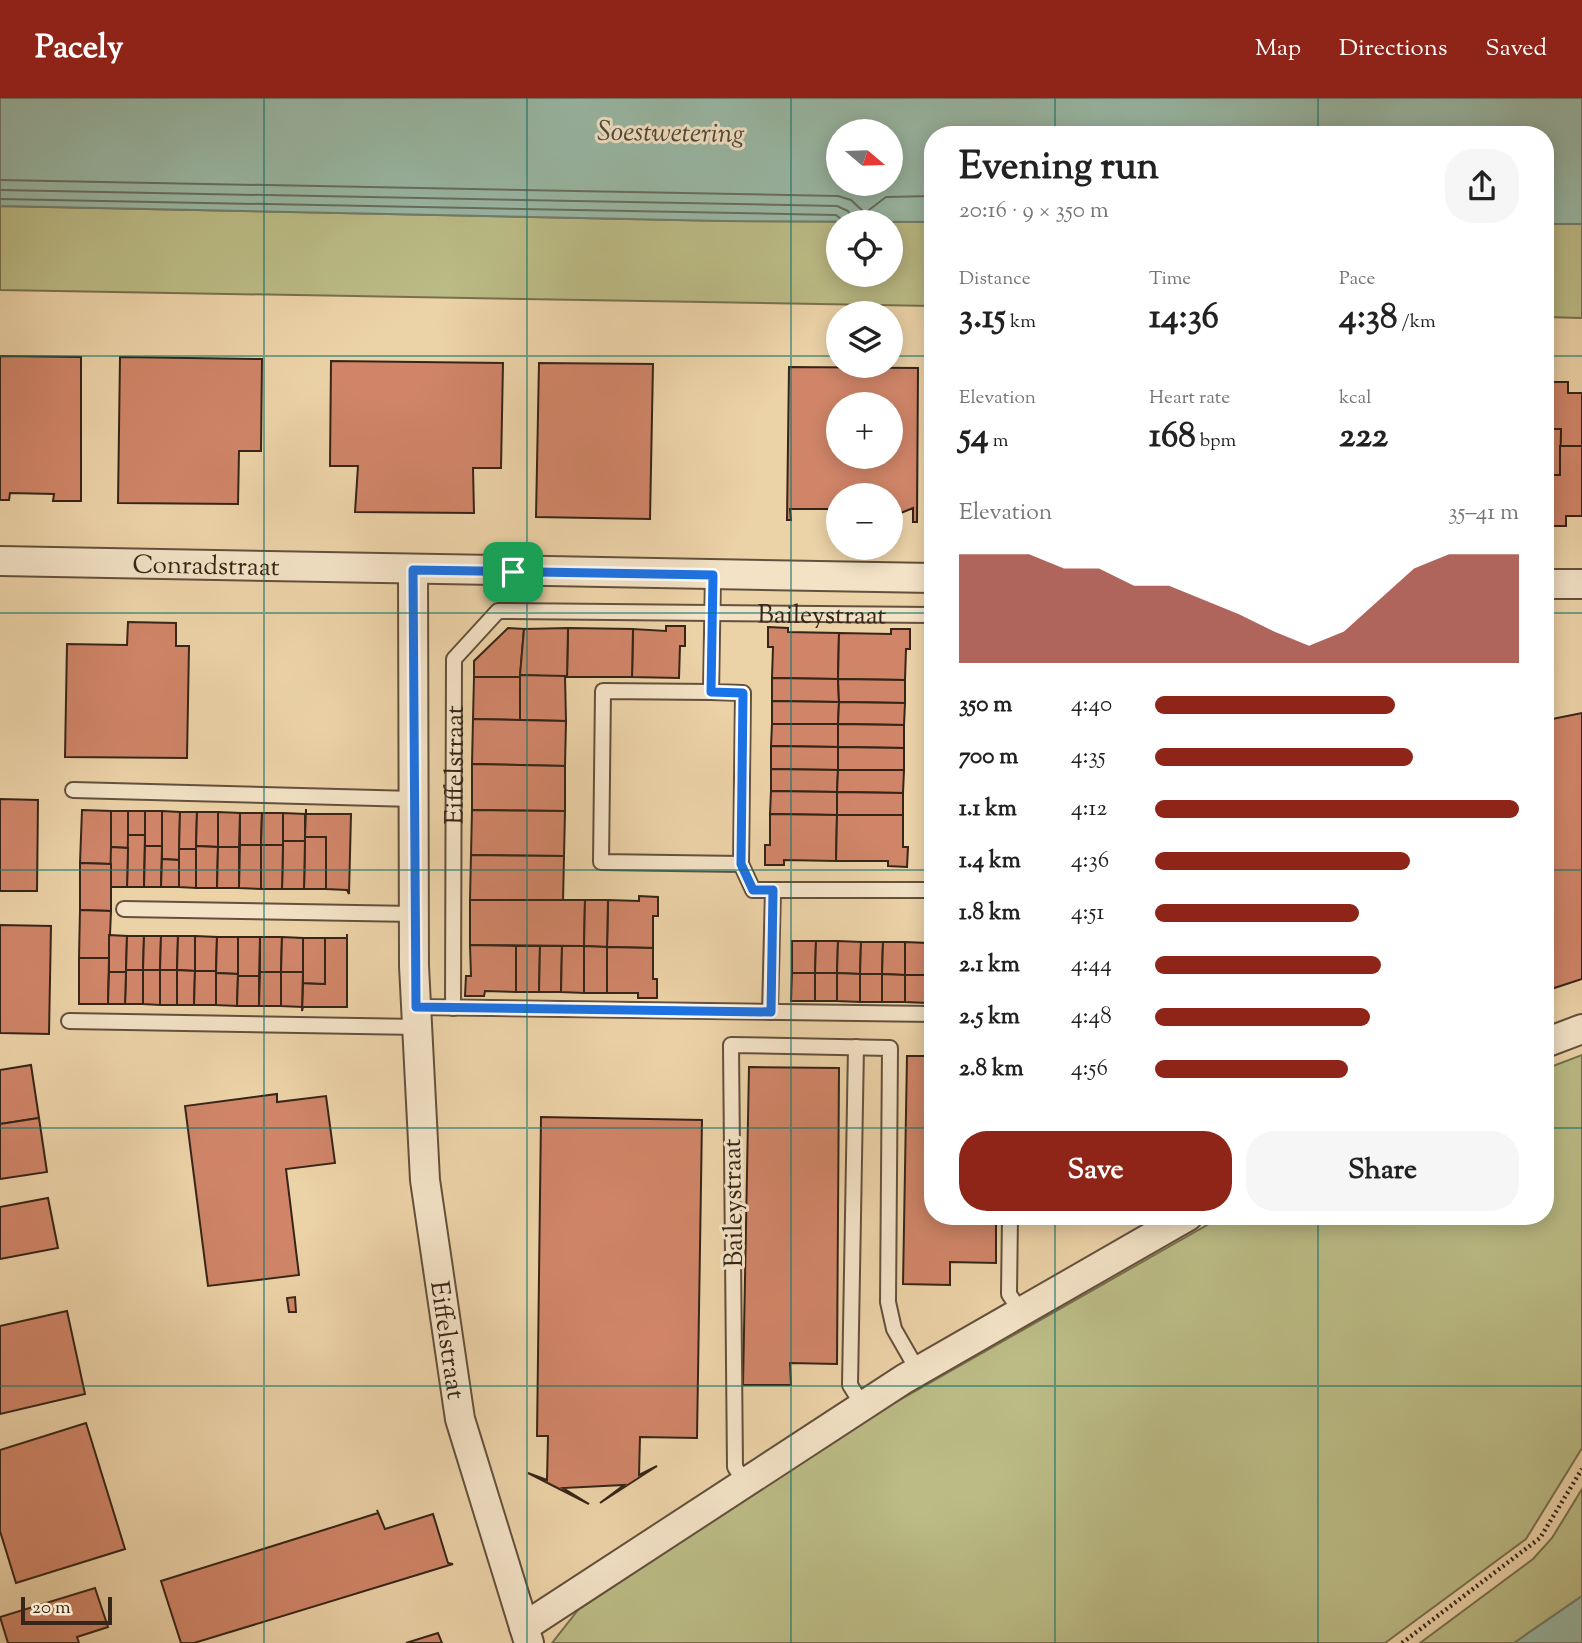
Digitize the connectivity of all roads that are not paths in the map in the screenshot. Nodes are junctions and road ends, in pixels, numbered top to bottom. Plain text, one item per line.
1 (0, 561) edge
2 (413, 570) junction
3 (713, 575) junction
4 (924, 578) edge
5 (1554, 584) edge
6 (1582, 584) edge
7 (569, 611) joint
8 (713, 613) junction
9 (924, 615) edge
10 (711, 692) junction
11 (73, 790) dead end
12 (414, 799) junction
13 (741, 864) junction
14 (773, 890) junction
15 (924, 890) edge
16 (124, 909) dead end
17 (414, 914) junction
18 (453, 1007) junction
19 (771, 1012) junction
20 (924, 1014) edge
21 (417, 1017) junction
22 (69, 1021) dead end
23 (1582, 1029) edge
24 (1554, 1040) edge
25 (856, 1047) junction
26 (1010, 1225) edge
27 (1169, 1225) edge
28 (1021, 1312) junction
29 (918, 1371) junction
30 (863, 1406) junction
31 (745, 1483) junction
32 (527, 1635) edge

1 - 2 street, Conradstraat
2 - 3 street, Baileystraat
2 - 12 street, Eiffelstraat
3 - 4 street, Baileystraat
3 - 8 lane
5 - 6 street
7 - 8 lane, Baileystraat
7 - 18 lane, Eiffelstraat
8 - 9 lane, Baileystraat
8 - 10 lane
10 - 13 lane
10 - 13 lane
11 - 12 lane, Eiffelstraat
12 - 17 street, Eiffelstraat
13 - 14 lane
14 - 15 lane
14 - 19 lane
16 - 17 lane
17 - 21 street, Eiffelstraat
18 - 19 lane
18 - 21 lane
19 - 20 lane
21 - 22 lane
21 - 32 street, Eiffelstraat
23 - 24 street
25 - 29 lane, Baileystraat
25 - 30 lane
25 - 31 lane, Baileystraat
26 - 28 lane
27 - 28 street
28 - 29 street
29 - 30 street
30 - 31 street
31 - 32 street

